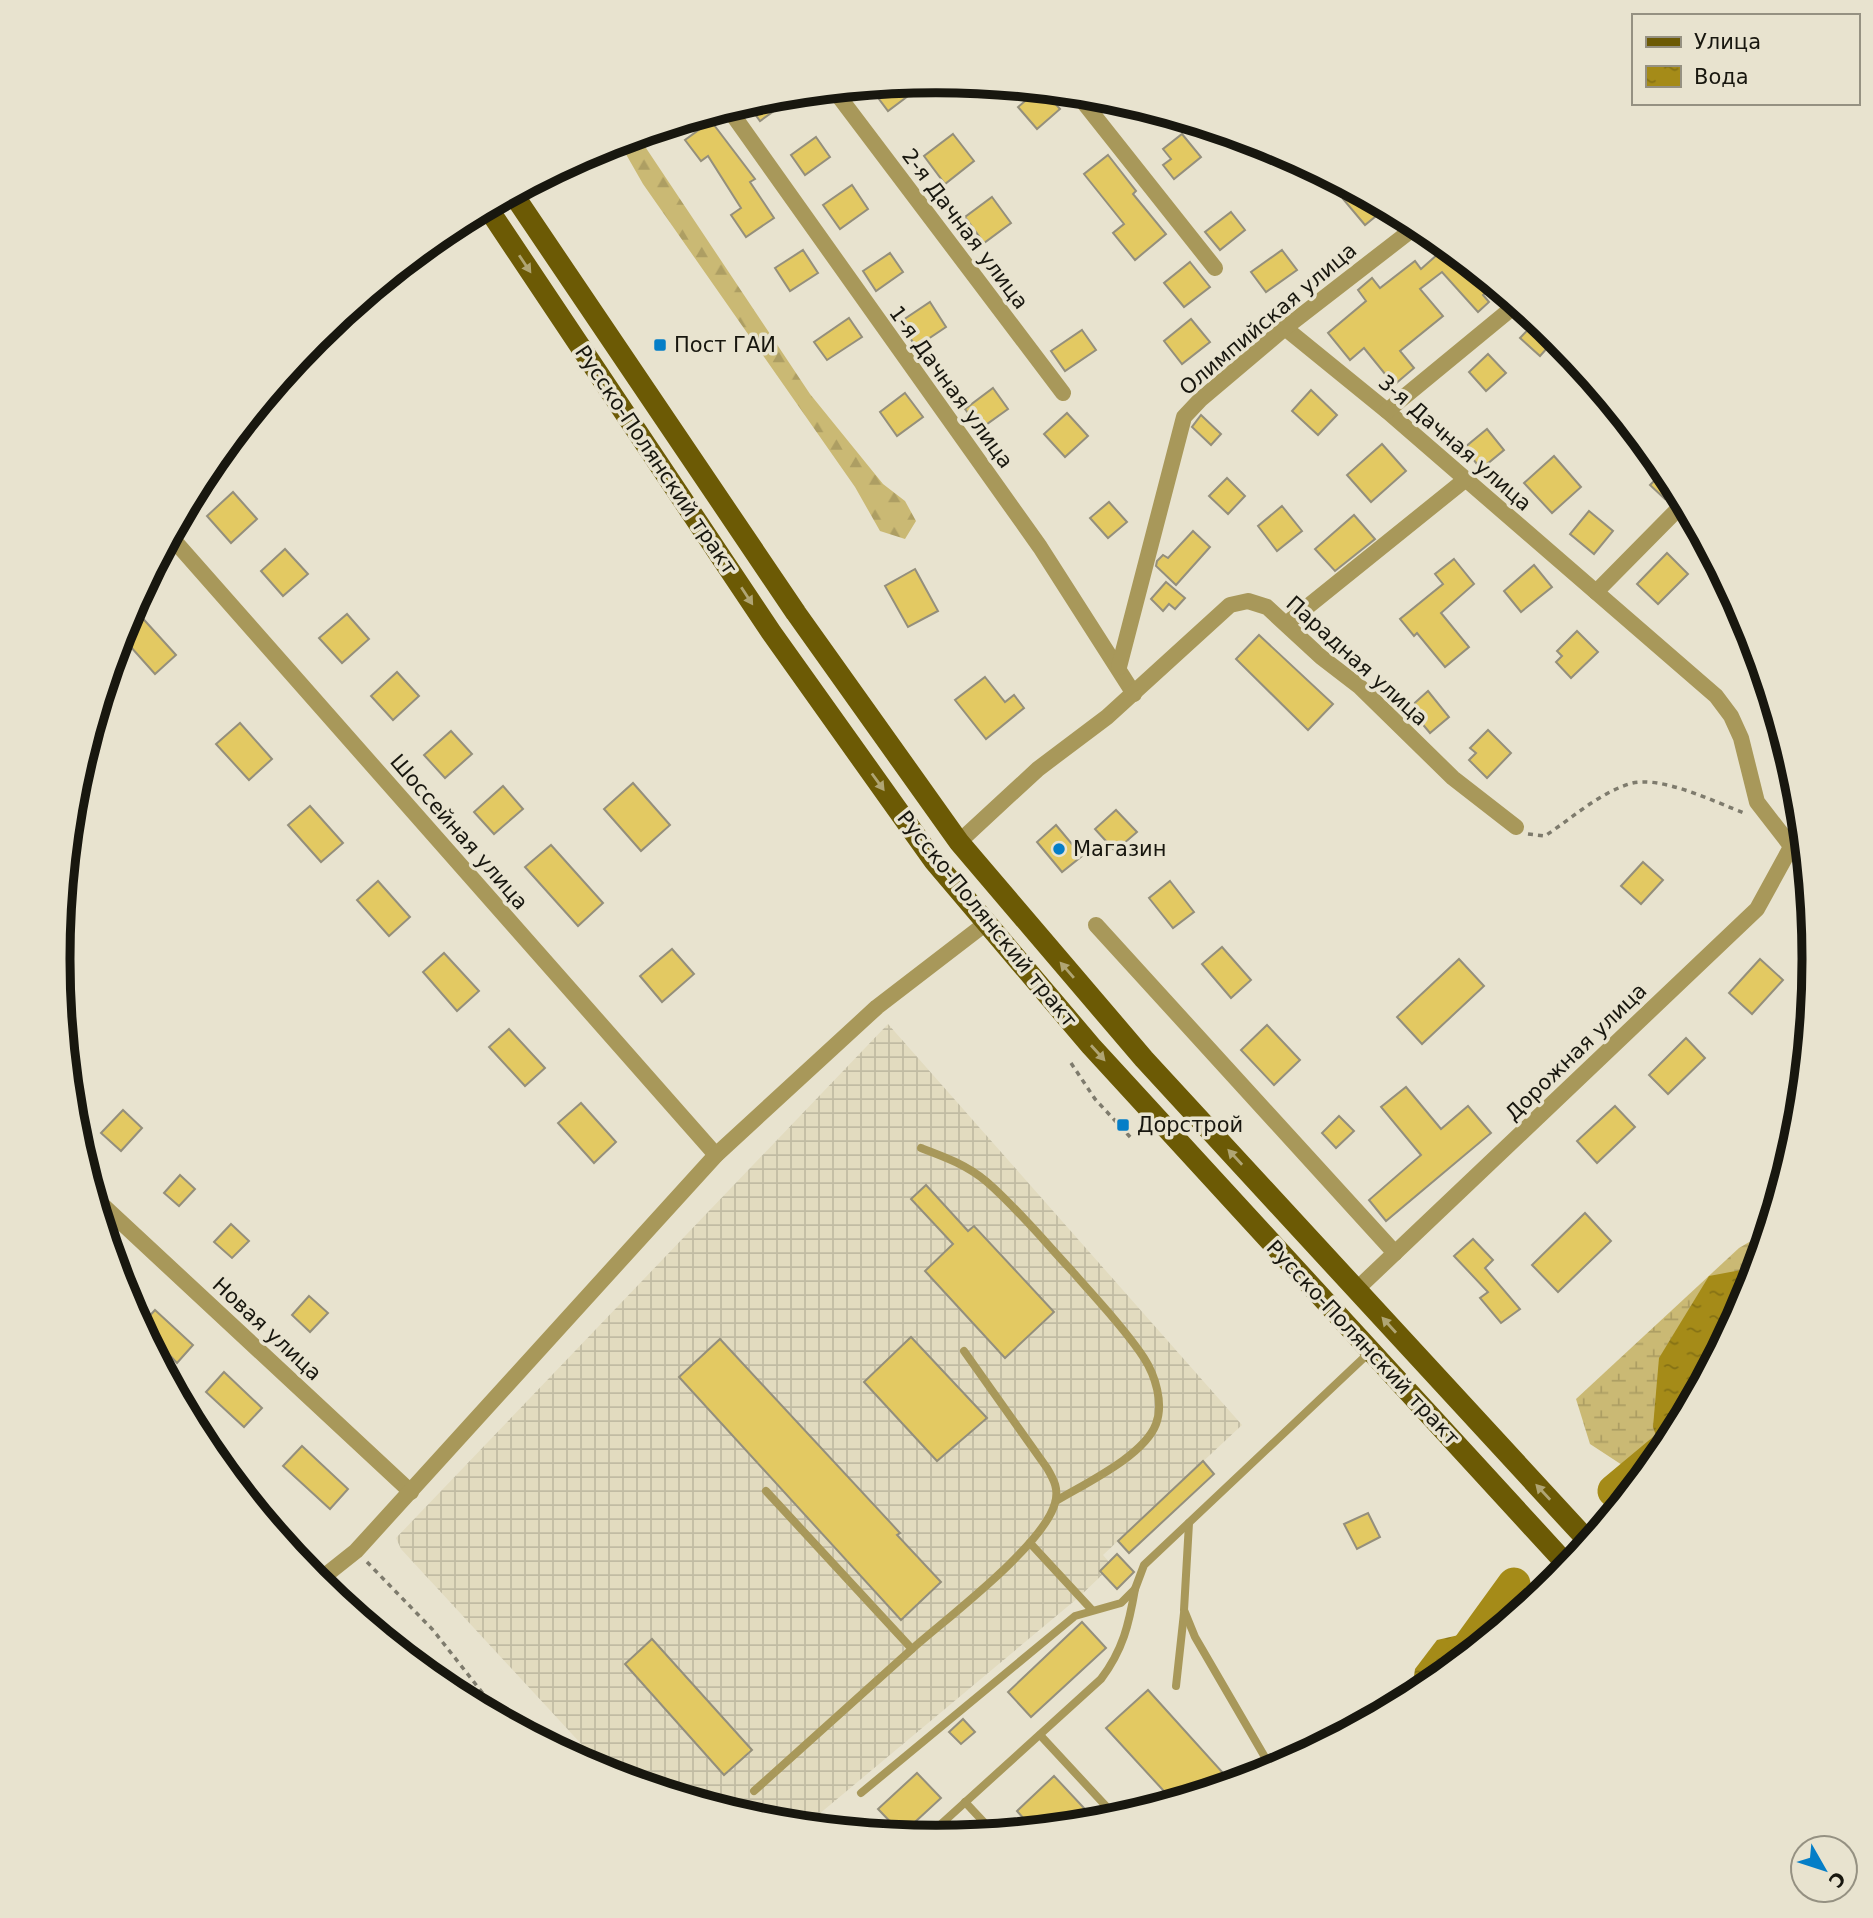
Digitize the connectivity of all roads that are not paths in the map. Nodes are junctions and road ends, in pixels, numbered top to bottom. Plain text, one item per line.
1 (840, 98) edge
2 (1086, 106) edge
3 (734, 117) edge
4 (518, 201) edge
5 (493, 215) edge
6 (1408, 233) edge
7 (1215, 268) dead end
8 (1510, 310) edge
9 (1285, 328) junction
10 (1063, 393) dead end
11 (1388, 411) junction
12 (1466, 479) junction
13 (1677, 509) edge
14 (177, 543) edge
15 (1596, 592) junction
16 (1286, 624) junction
17 (1119, 667) junction
18 (1134, 694) junction
19 (1516, 828) road end
20 (1795, 839) edge
21 (959, 842) junction
22 (1791, 846) junction
23 (985, 924) junction
24 (1096, 925) dead end
25 (921, 1148) dead end
26 (716, 1155) junction
27 (108, 1210) edge
28 (1395, 1253) junction
29 (1357, 1289) junction
30 (964, 1351) dead end
31 (1371, 1351) junction
32 (766, 1491) dead end
33 (411, 1492) junction
34 (1056, 1501) junction
35 (1189, 1523) junction
36 (1583, 1535) edge
37 (1030, 1543) junction
38 (1561, 1559) edge
39 (327, 1574) edge
40 (1135, 1589) junction
41 (1092, 1610) junction
42 (1184, 1610) junction
43 (912, 1649) junction
44 (1177, 1686) dead end
45 (1040, 1735) junction
46 (1267, 1760) edge
47 (754, 1791) dead end
48 (861, 1793) dead end
49 (965, 1802) junction
50 (1108, 1808) edge
51 (986, 1824) edge
52 (939, 1826) dead end

1 - 10 street, 2-я Дачная улица
2 - 7 street
3 - 17 street, 1-я Дачная улица
4 - 21 main road, Русско-Полянский тракт
5 -> 23 main road, Русско-Полянский тракт
6 - 9 street, Олимпийская улица
8 - 11 street
9 - 11 street, 3-я Дачная улица
9 - 17 street, Олимпийская улица
11 - 12 street, 3-я Дачная улица
12 - 15 street, 3-я Дачная улица
12 - 16 street
13 - 15 street
14 - 26 street, Шоссейная улица
15 - 22 street, 3-я Дачная улица
16 - 18 street, Парадная улица
16 - 19 street, Парадная улица
17 - 18 street, 1-я Дачная улица
18 - 21 street, Парадная улица
20 - 22 street, Дорожная улица
29 -> 21 main road, Русско-Полянский тракт
22 - 28 street, Дорожная улица
23 - 26 street
23 -> 31 main road, Русско-Полянский тракт
24 - 28 street
25 - 34 lane
26 - 33 street
27 - 33 street, Новая улица
28 - 29 street, Дорожная улица
36 -> 29 main road, Русско-Полянский тракт
30 - 34 lane
31 - 35 lane
31 - 38 main road, Русско-Полянский тракт
32 - 43 lane
33 - 39 street
34 - 37 lane
35 - 40 lane
35 - 42 lane
37 - 41 lane
37 - 43 lane
40 - 41 lane
40 - 45 lane
41 - 48 lane
42 - 44 lane
42 - 46 lane
43 - 47 lane
45 - 49 lane
45 - 50 lane
49 - 51 lane
49 - 52 lane

